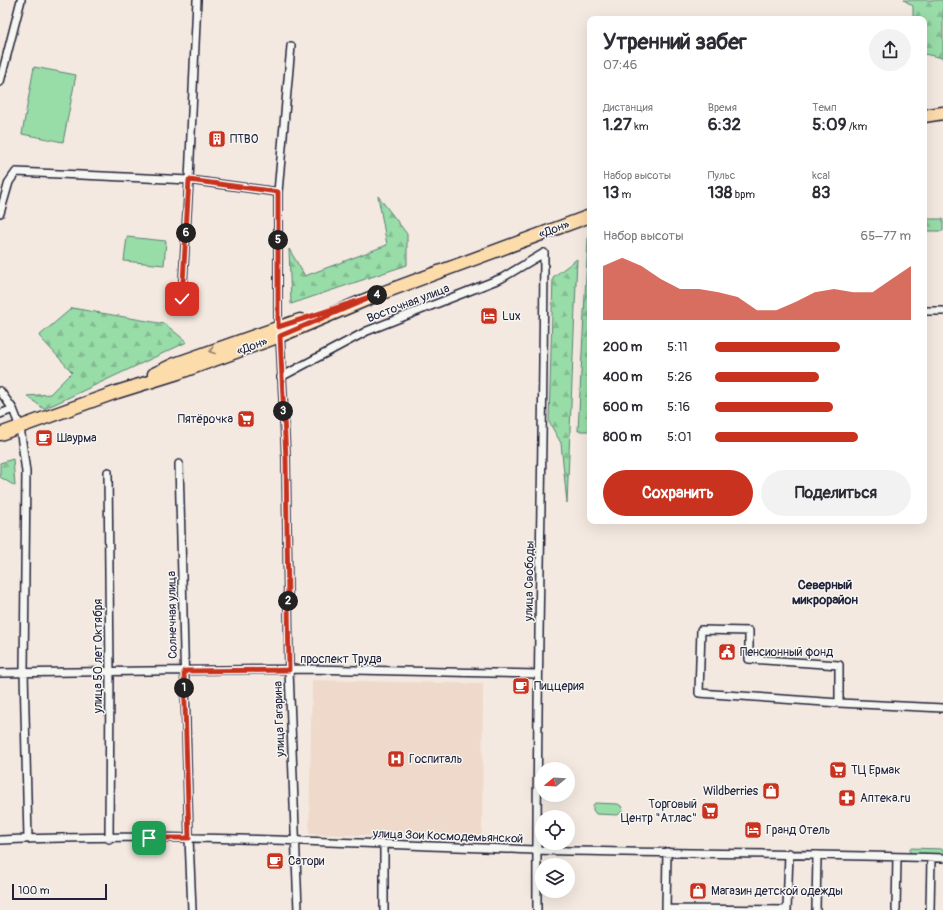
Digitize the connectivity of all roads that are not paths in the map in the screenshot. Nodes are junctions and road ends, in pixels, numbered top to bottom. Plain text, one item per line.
1 (20, 0) edge
2 (197, 0) edge
3 (291, 46) dead end
4 (0, 82) edge
5 (943, 113) edge
6 (927, 116) edge
7 (189, 180) junction
8 (278, 192) junction
9 (0, 213) edge
10 (587, 217) edge
11 (544, 253) joint
12 (182, 299) dead end
13 (927, 311) edge
14 (943, 311) edge
15 (279, 331) junction
16 (281, 377) junction
17 (0, 391) edge
18 (13, 409) junction
19 (0, 414) edge
20 (20, 427) junction
21 (0, 434) edge
22 (179, 464) dead end
23 (108, 472) dead end
24 (289, 670) junction
25 (184, 671) junction
26 (24, 672) junction
27 (110, 672) junction
28 (0, 673) edge
29 (537, 674) junction
30 (839, 703) junction
31 (943, 708) edge
32 (537, 810) edge
33 (189, 838) junction
34 (28, 839) junction
35 (109, 839) junction
36 (0, 840) edge
37 (295, 842) junction
38 (384, 844) junction
39 (535, 850) edge
40 (537, 850) joint
41 (667, 852) junction
42 (789, 853) junction
43 (817, 855) junction
44 (897, 857) junction
45 (931, 858) junction
46 (943, 858) edge
47 (666, 909) edge
48 (192, 910) edge
49 (298, 910) edge
50 (384, 910) edge
51 (537, 910) edge
52 (787, 910) edge
53 (816, 910) edge
54 (896, 910) edge
55 (930, 910) edge

1 - 4 street
2 - 7 street
3 - 8 street, улица Гагарина
5 - 6 main road
7 - 8 street
7 - 9 street
7 - 12 street
8 - 15 street, улица Гагарина
10 - 15 main road, «Дон»
11 - 16 street, Восточная улица
11 - 29 street, улица Свободы
13 - 14 street
15 - 16 street, улица Гагарина
15 - 20 main road, «Дон»
16 - 24 street, улица Гагарина
17 - 18 street
18 - 19 street
18 - 20 street
20 - 21 main road
20 - 26 street
22 - 25 street, Солнечная улица
23 - 27 street, улица 50 лет Октября
24 - 25 street, проспект Труда
24 - 29 street, проспект Труда
24 - 37 street, улица Гагарина
25 - 27 street, проспект Труда
25 - 33 street, Солнечная улица
26 - 27 street, проспект Труда
26 - 28 street, проспект Труда
26 - 34 street
27 - 35 street, улица 50 лет Октября
29 - 32 street, улица Свободы
30 - 30 street
30 - 31 street
33 - 35 street, улица Зои Космодемьянской
33 - 37 street, улица Зои Космодемьянской
33 - 48 street, Солнечная улица
34 - 35 street, улица Зои Космодемьянской
34 - 36 street, улица Зои Космодемьянской
37 - 38 street, улица Зои Космодемьянской
37 - 49 street, улица Гагарина
38 - 39 street, улица Зои Космодемьянской
38 - 50 street
40 - 41 street, улица Зои Космодемьянской
40 - 51 street, улица Свободы
41 - 42 street, улица Зои Космодемьянской
41 - 47 street
42 - 43 street, улица Зои Космодемьянской
42 - 52 street
43 - 44 street, улица Зои Космодемьянской
43 - 53 street
44 - 45 street, улица Зои Космодемьянской
44 - 54 street
45 - 46 street, улица Зои Космодемьянской
45 - 55 street
47 - 52 street

